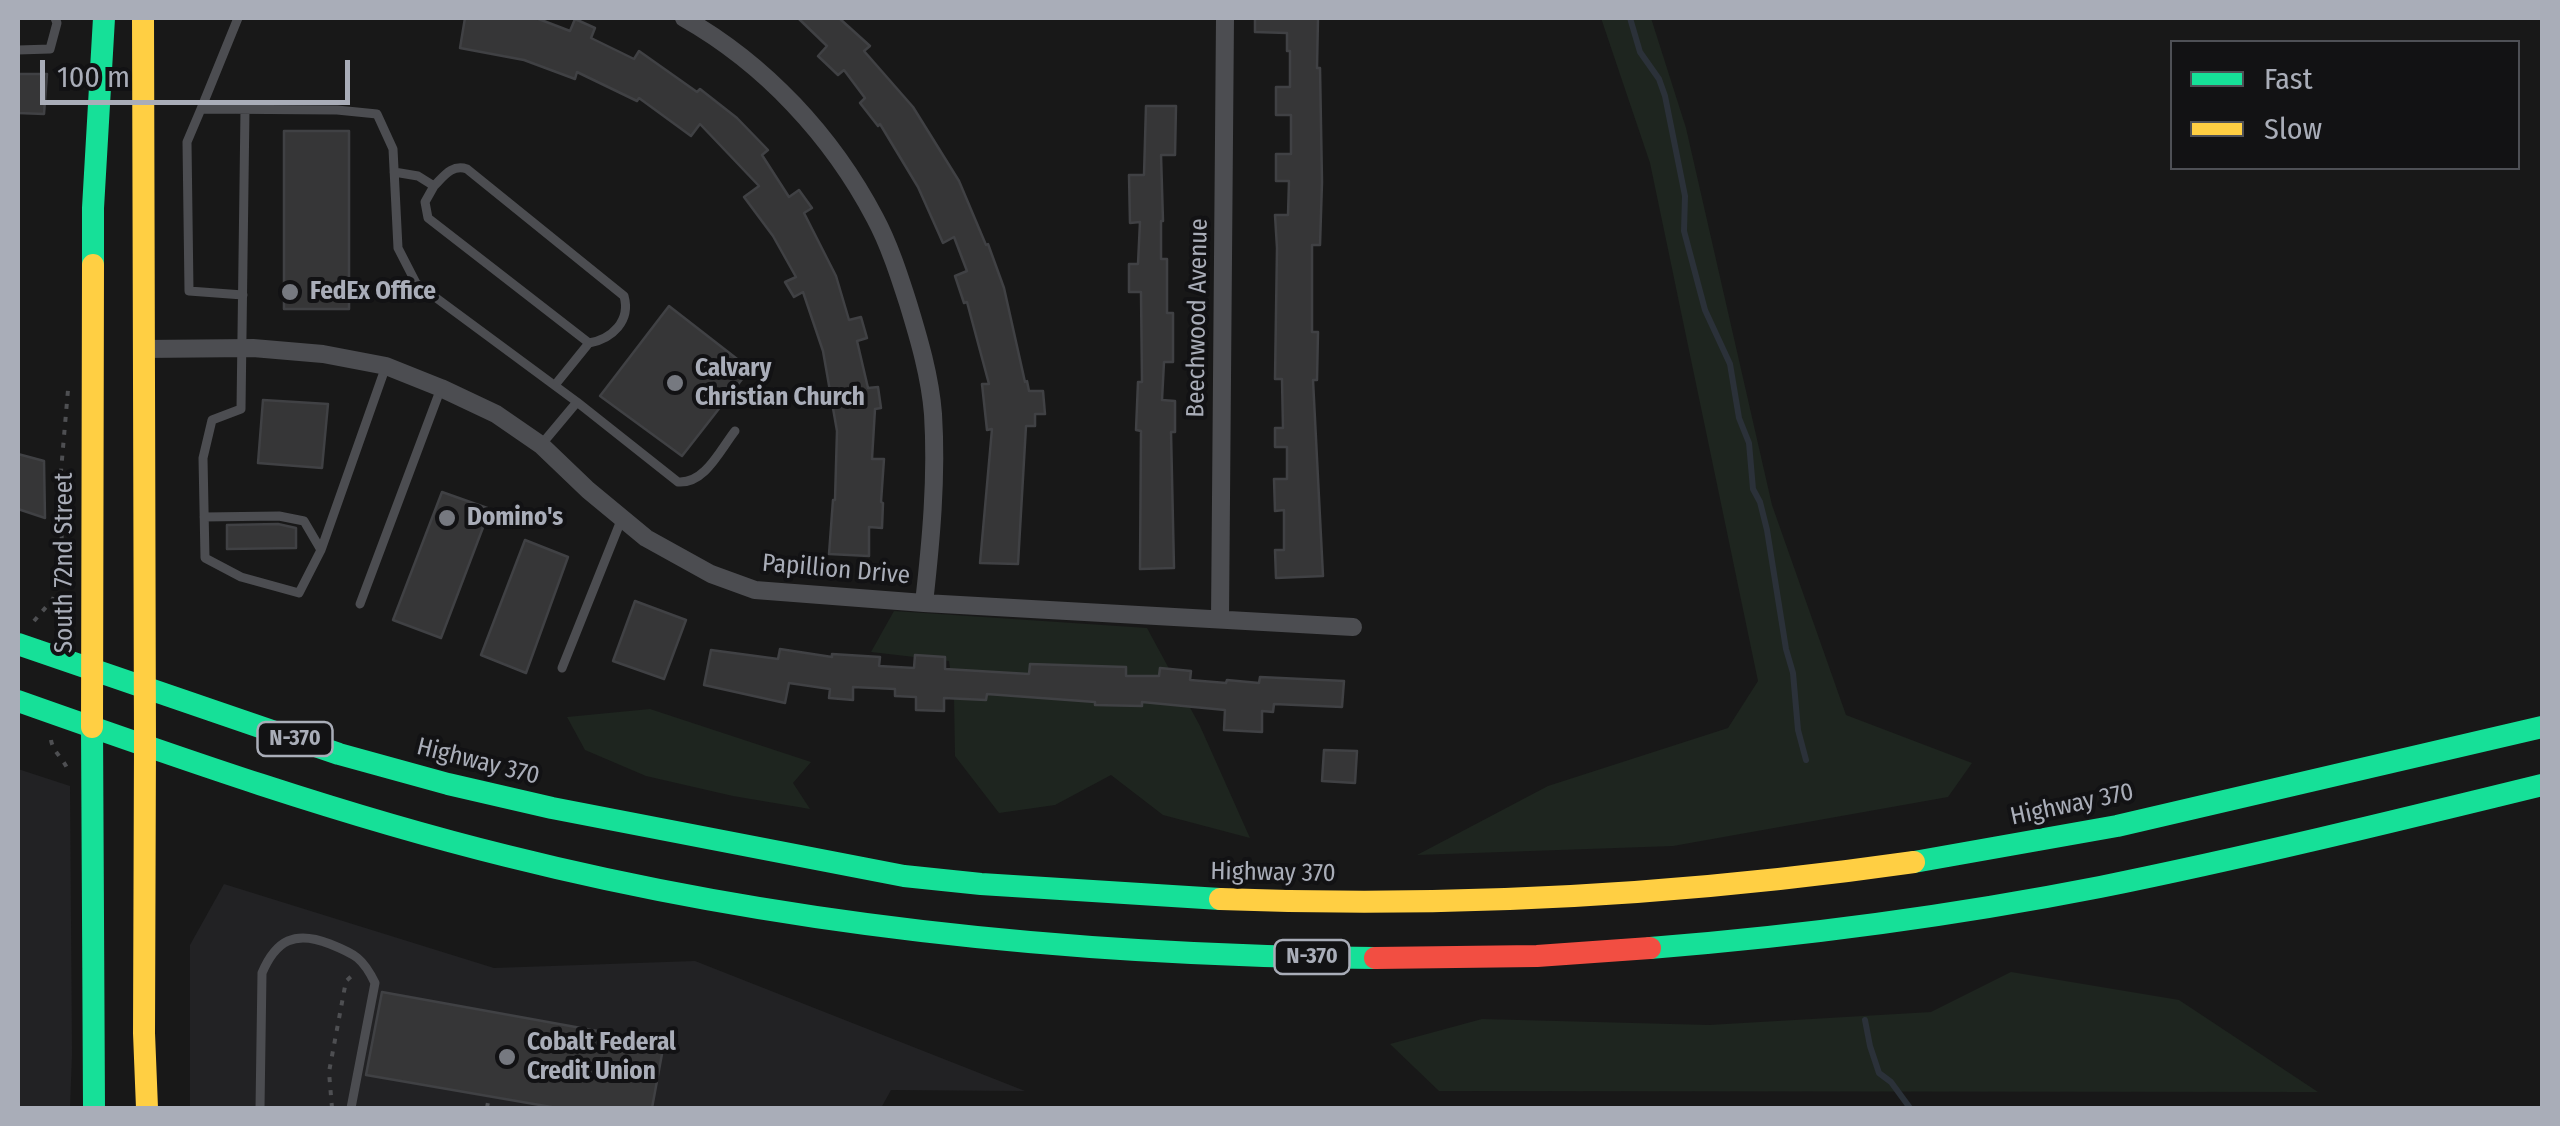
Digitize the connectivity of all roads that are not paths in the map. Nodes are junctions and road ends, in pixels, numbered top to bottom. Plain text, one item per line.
1 (55, 18) edge
2 (104, 18) edge
3 (143, 18) edge
4 (238, 18) edge
5 (684, 18) edge
6 (1225, 18) edge
7 (18, 50) edge
8 (201, 109) junction
9 (245, 109) junction
10 (394, 172) junction
11 (434, 186) junction
12 (243, 295) junction
13 (589, 342) junction
14 (242, 348) junction
15 (142, 349) junction
16 (386, 366) junction
17 (555, 386) junction
18 (441, 388) junction
19 (577, 402) junction
20 (735, 431) dead end
21 (541, 445) junction
22 (204, 517) junction
23 (622, 518) junction
24 (320, 550) junction
25 (924, 603) junction
26 (360, 604) dead end
27 (1220, 619) junction
28 (1353, 626) dead end
29 (18, 644) edge
30 (562, 668) dead end
31 (92, 669) junction
32 (143, 690) junction
33 (18, 701) edge
34 (92, 726) junction
35 (2542, 726) edge
36 (144, 745) junction
37 (2542, 784) edge
38 (94, 1108) edge
39 (148, 1108) edge
40 (260, 1108) edge
41 (351, 1108) edge

1 - 7 lane
2 - 31 main road, South 72nd Street
3 - 15 main road
4 - 8 lane
5 - 25 street
6 - 27 street, Beechwood Avenue
8 - 9 lane
8 - 12 lane
9 - 10 lane
9 - 12 lane
10 - 11 lane
10 - 17 lane
11 - 13 lane
11 - 13 lane
12 - 14 lane
13 - 17 lane
14 - 15 street, Papillion Drive
14 - 16 street, Papillion Drive
14 - 22 lane
15 - 32 main road
16 - 18 street, Papillion Drive
16 - 24 lane
17 - 19 lane
18 - 21 street, Papillion Drive
18 - 26 lane
19 - 20 lane
19 - 21 lane
21 - 23 street, Papillion Drive
22 - 24 lane
22 - 24 lane
23 - 25 street, Papillion Drive
23 - 30 lane
25 - 27 street, Papillion Drive
27 - 28 street, Papillion Drive
29 - 31 main road, Highway 370 / N-370
31 - 32 main road, Highway 370 / N-370
31 - 34 main road, South 72nd Street
32 - 35 main road, Highway 370 / N-370
32 - 36 main road
33 - 34 main road, N-370
34 - 36 main road, N-370
34 - 38 main road, South 72nd Street
36 - 37 main road, N-370
36 - 39 main road
40 - 41 lane

